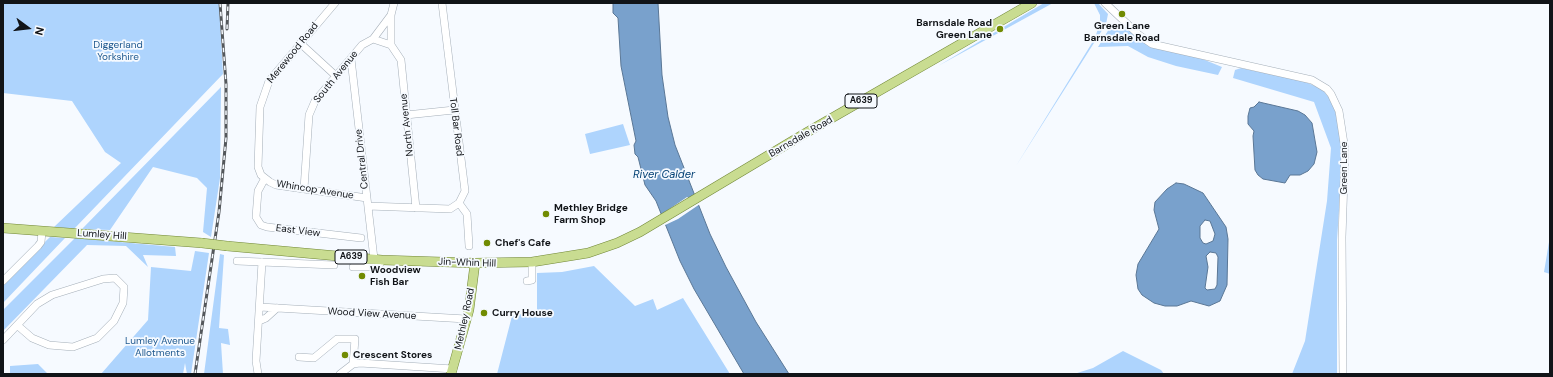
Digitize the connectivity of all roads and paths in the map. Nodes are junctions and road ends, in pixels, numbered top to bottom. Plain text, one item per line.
1 (335, 3) edge
2 (394, 3) edge
3 (442, 3) edge
4 (1032, 3) edge
5 (1105, 3) edge
6 (391, 15) junction
7 (373, 39) junction
8 (300, 44) junction
9 (392, 45) junction
10 (351, 58) junction
11 (336, 76) junction
12 (454, 110) junction
13 (406, 115) junction
14 (265, 178) junction
15 (304, 189) junction
16 (367, 198) junction
17 (459, 203) junction
18 (368, 206) junction
19 (416, 208) junction
20 (654, 224) joint
21 (3, 228) edge
22 (42, 232) junction
23 (361, 238) dead end
24 (202, 243) joint
25 (470, 246) dead end
26 (378, 259) junction
27 (238, 261) dead end
28 (262, 262) junction
29 (532, 262) junction
30 (474, 263) junction
31 (334, 265) dead end
32 (352, 267) dead end
33 (3, 281) edge
34 (527, 281) dead end
35 (260, 306) junction
36 (277, 308) junction
37 (466, 319) junction
38 (259, 321) junction
39 (17, 325) junction
40 (3, 340) edge
41 (299, 357) dead end
42 (353, 364) junction
43 (452, 372) edge
44 (258, 374) edge
45 (340, 374) edge
46 (1343, 374) edge

1 - 8 street, Merewood Road
2 - 6 street
3 - 12 street, Toll Bar Road
4 - 20 main road, Barnsdale Road / A639
5 - 46 street, Green Lane
6 - 7 street, South Avenue
6 - 9 street
7 - 9 street
7 - 10 street, South Avenue
8 - 11 street
8 - 14 street, Merewood Road
9 - 13 street, North Avenue
10 - 11 street, South Avenue
10 - 16 street, Central Drive
11 - 15 street, South Avenue
12 - 13 street
12 - 17 street, Toll Bar Road
13 - 19 street, North Avenue
14 - 15 street, Whincop Avenue
14 - 23 street, East View
15 - 16 street, Whincop Avenue
16 - 18 street, Central Drive
17 - 19 street
17 - 25 street
18 - 19 street
18 - 26 street, Central Drive
20 - 29 main road, Jin-Whin Hill / A639
21 - 22 main road, Lumley Hill / A639
22 - 24 main road, Lumley Hill / A639
22 - 33 street
24 - 26 main road, Jin-Whin Hill / A639, bridge
26 - 30 main road, Jin-Whin Hill / A639
26 - 32 street
27 - 28 street
28 - 31 street
28 - 35 street
29 - 30 main road, Jin-Whin Hill / A639
29 - 34 street
30 - 37 main road, Methley Road
35 - 36 street, Wood View Avenue
35 - 38 street
36 - 37 street, Wood View Avenue
36 - 38 street
37 - 43 main road, Methley Road
38 - 44 street
39 - 39 street
39 - 40 street
41 - 42 street
42 - 43 street
42 - 45 street

